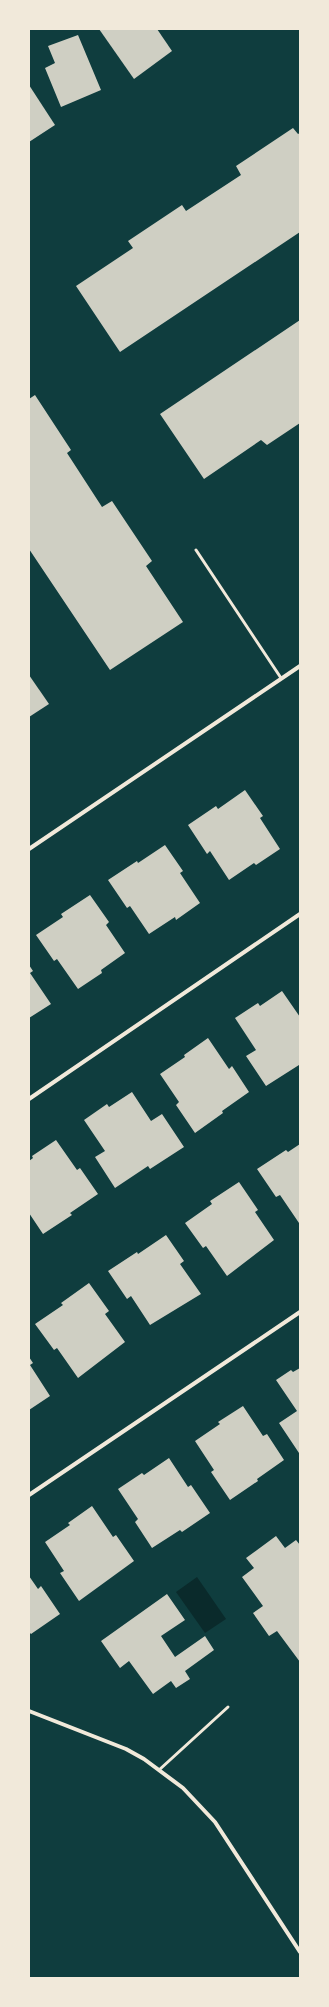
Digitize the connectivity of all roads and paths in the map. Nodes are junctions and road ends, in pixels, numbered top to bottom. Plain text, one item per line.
1 (196, 550) dead end
2 (300, 666) edge
3 (281, 678) junction
4 (29, 849) edge
5 (300, 914) edge
6 (29, 1099) edge
7 (300, 1312) edge
8 (29, 1495) edge
9 (228, 1707) dead end
10 (29, 1711) edge
11 (159, 1770) junction
12 (300, 1952) edge

1 - 3 lane
2 - 3 street
3 - 4 street
5 - 6 street
7 - 8 street
9 - 11 lane
10 - 11 street
11 - 12 street

